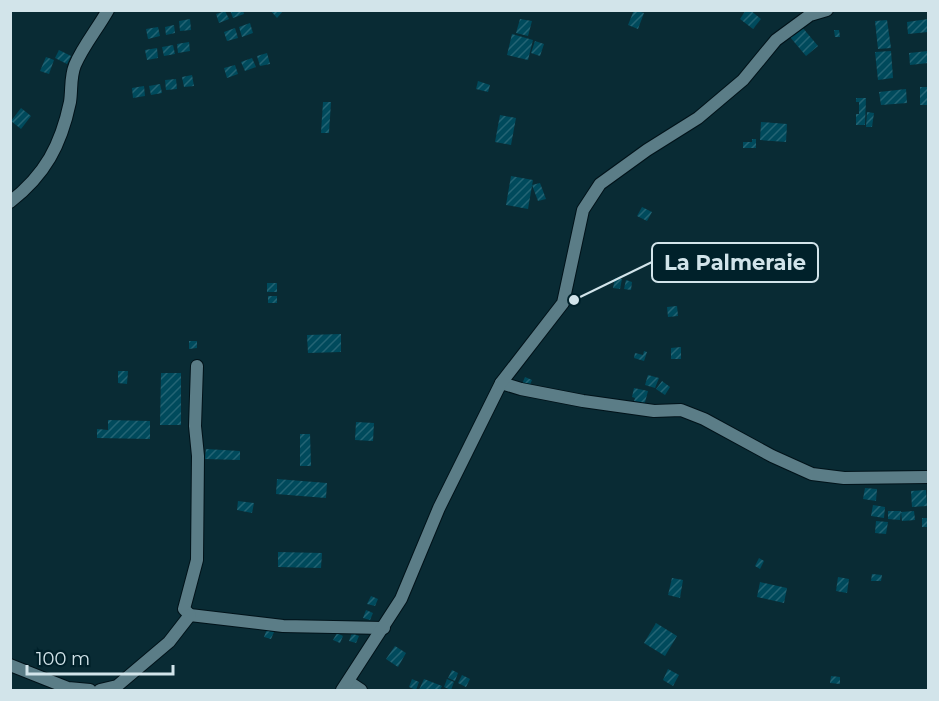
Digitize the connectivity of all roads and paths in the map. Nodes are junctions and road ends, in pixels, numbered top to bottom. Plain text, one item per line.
1 (108, 10) edge
2 (827, 10) edge
3 (10, 202) edge
4 (197, 366) dead end
5 (501, 382) junction
6 (928, 477) edge
7 (189, 615) junction
8 (384, 628) junction
9 (10, 665) edge
10 (346, 686) edge
11 (90, 690) edge
12 (100, 690) edge
13 (361, 690) edge

1 - 3 street
2 - 5 street
4 - 7 street
5 - 6 street
5 - 8 street
7 - 8 street
7 - 12 street
8 - 10 street
9 - 11 street
10 - 13 street

